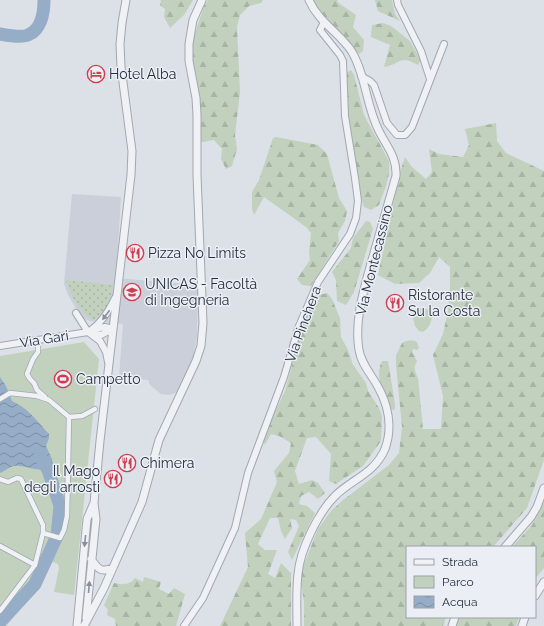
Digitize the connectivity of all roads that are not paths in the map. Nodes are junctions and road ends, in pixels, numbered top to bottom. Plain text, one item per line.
1 (126, 0) edge
2 (202, 0) edge
3 (309, 0) edge
4 (397, 0) edge
5 (324, 22) junction
6 (444, 44) dead end
7 (361, 76) junction
8 (430, 79) junction
9 (118, 293) junction
10 (76, 313) dead end
11 (114, 329) junction
12 (90, 330) junction
13 (0, 346) edge
14 (38, 348) dead end
15 (108, 368) junction
16 (0, 399) edge
17 (49, 400) junction
18 (95, 409) dead end
19 (69, 417) junction
20 (1, 479) edge
21 (544, 488) edge
22 (94, 503) junction
23 (42, 533) junction
24 (0, 546) edge
25 (506, 546) edge
26 (91, 559) junction
27 (35, 565) junction
28 (113, 568) junction
29 (544, 582) edge
30 (536, 594) edge
31 (78, 606) junction
32 (90, 610) junction
33 (0, 611) edge
34 (85, 625) edge
35 (77, 626) edge
36 (184, 626) edge
37 (297, 626) edge

1 - 9 street
2 - 28 street
3 - 5 street, Via Montecassino
4 - 8 street
5 - 7 street, Via Montecassino
5 - 36 street, Via Pinchera
6 - 8 street
7 - 8 street
7 - 37 street, Via Montecassino
9 - 11 street
9 -> 12 street
10 - 12 street
11 - 12 street, Via Gari
11 - 15 street
12 - 13 street, Via Gari
12 - 15 street, Via Gari
14 - 17 street
15 - 22 street
16 - 17 street
17 - 19 street
18 - 19 street
19 - 23 street
20 - 23 street
21 - 25 street
22 - 26 street
22 -> 31 street
23 - 27 street
24 - 27 street
26 - 28 street
32 -> 26 street
27 - 33 street
28 - 32 street
29 - 30 street
31 - 32 street
31 - 35 street
32 - 34 street

